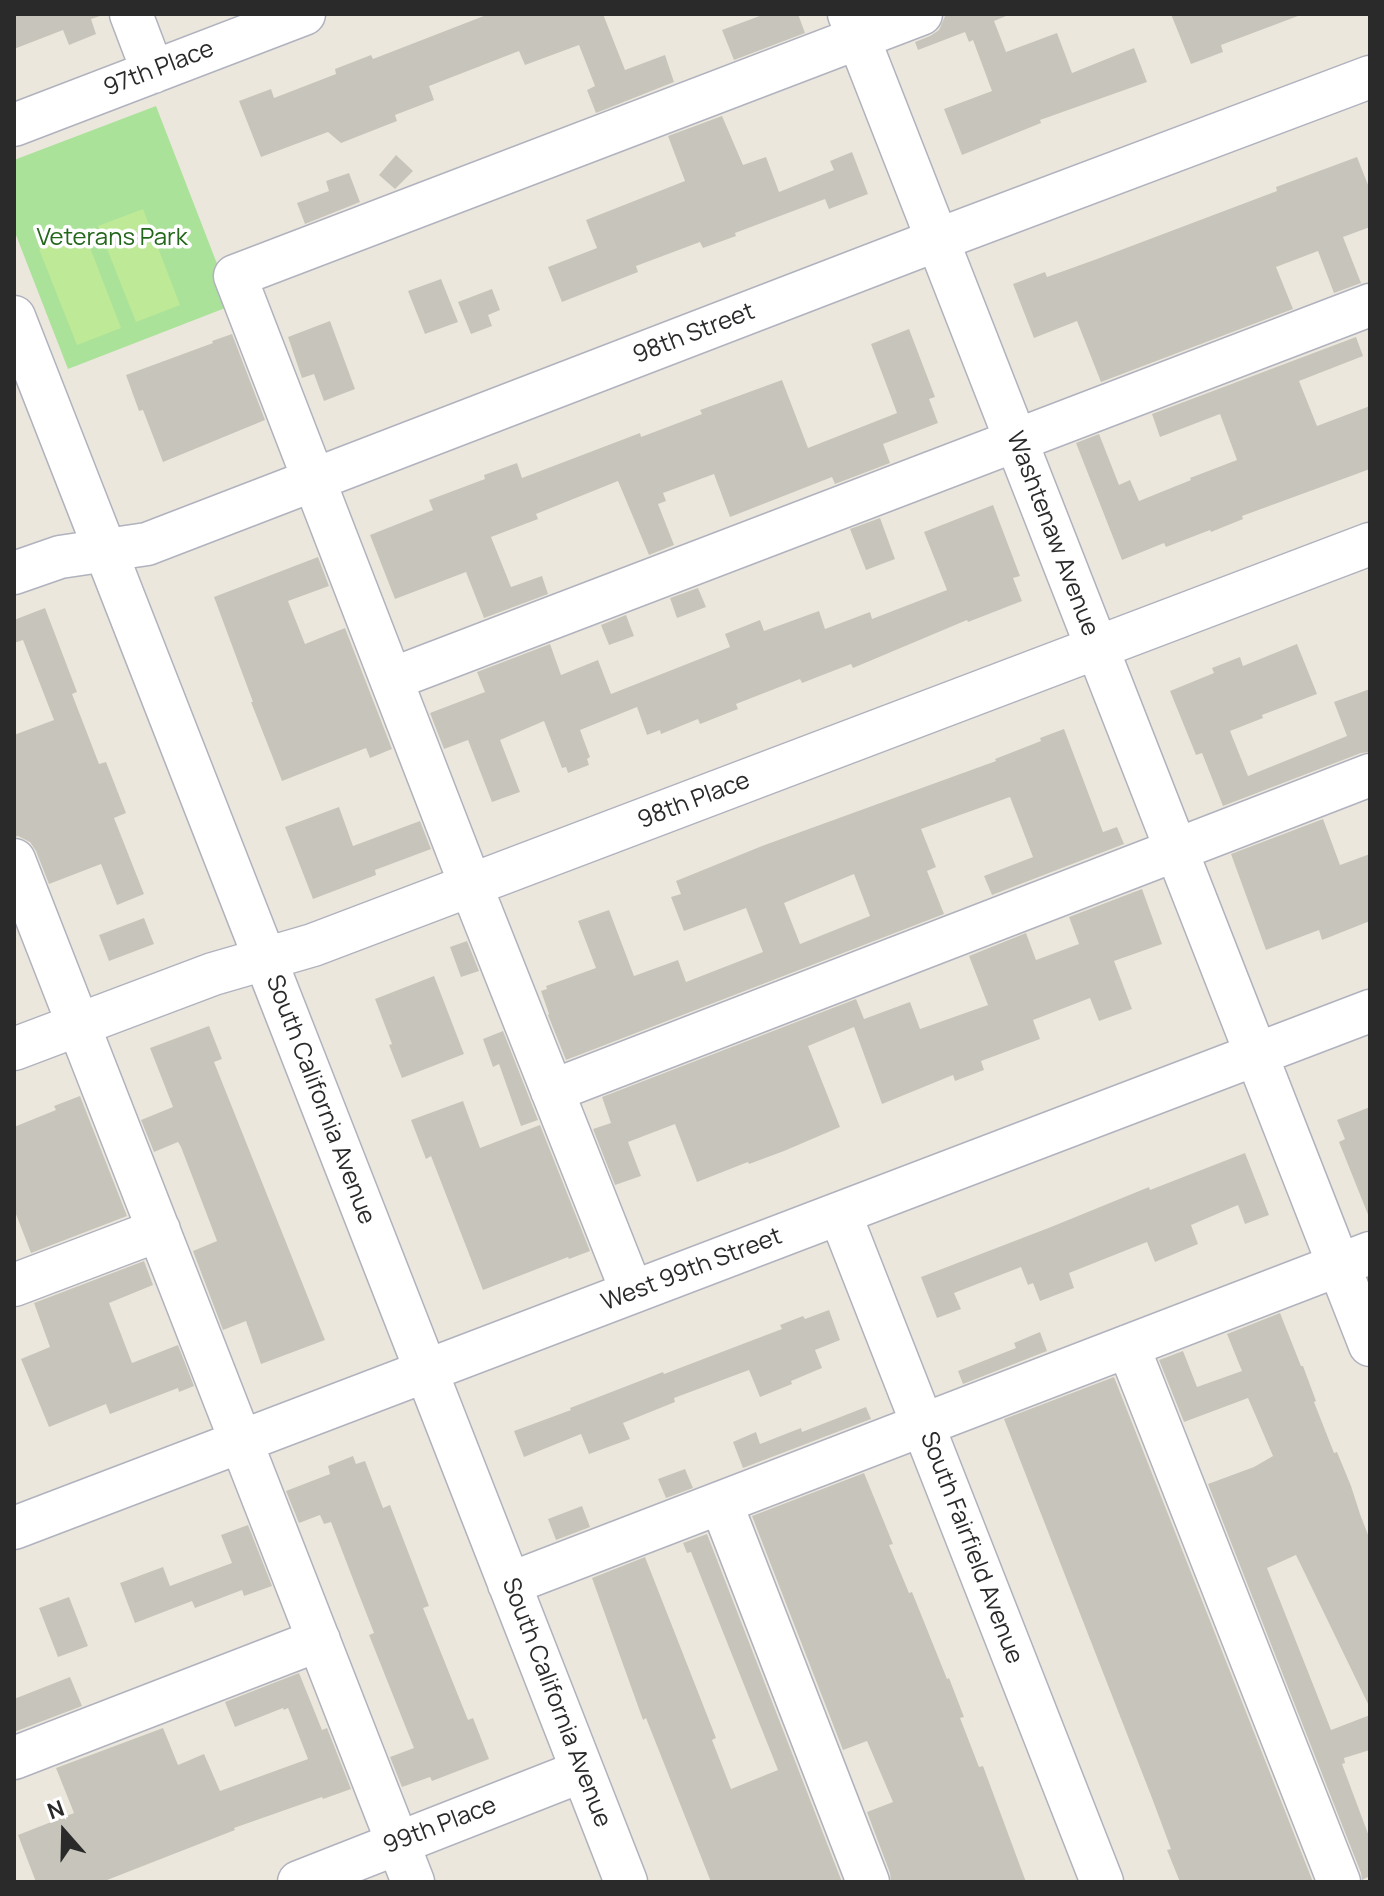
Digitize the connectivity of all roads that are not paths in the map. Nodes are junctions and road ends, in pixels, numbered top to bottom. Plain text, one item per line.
1 (131, 14) edge
2 (304, 14) edge
3 (921, 14) edge
4 (853, 26) edge
5 (153, 72) junction
6 (1370, 77) edge
7 (14, 125) edge
8 (937, 240) junction
9 (1370, 305) edge
10 (14, 317) edge
11 (1016, 440) junction
12 (315, 480) junction
13 (1370, 544) edge
14 (104, 549) junction
15 (14, 573) edge
16 (1097, 648) junction
17 (392, 679) junction
18 (1370, 775) edge
19 (1176, 851) junction
20 (14, 860) edge
21 (471, 886) junction
22 (265, 959) junction
23 (1370, 1011) edge
24 (78, 1025) junction
25 (14, 1049) edge
26 (1256, 1054) junction
27 (552, 1091) junction
28 (840, 1214) junction
29 (159, 1230) junction
30 (1354, 1259) edge
31 (14, 1285) edge
32 (632, 1292) junction
33 (1370, 1345) edge
34 (1128, 1346) junction
35 (425, 1370) junction
36 (923, 1425) junction
37 (241, 1441) junction
38 (721, 1503) junction
39 (14, 1528) edge
40 (509, 1584) junction
41 (319, 1640) junction
42 (14, 1758) edge
43 (582, 1771) junction
44 (398, 1843) junction
45 (299, 1882) edge
46 (413, 1882) edge
47 (626, 1882) edge
48 (868, 1882) edge
49 (1102, 1882) edge
50 (1339, 1882) edge

1 - 5 street
2 - 5 street, 97th Place
3 - 4 street
4 - 8 street, Washtenaw Avenue
4 - 12 street
5 - 7 street, 97th Place
6 - 8 street, 98th Street
8 - 11 street, Washtenaw Avenue
8 - 12 street, 98th Street
9 - 11 street
10 - 14 street, South California Avenue
11 - 16 street, Washtenaw Avenue
11 - 17 street
12 - 14 street, 98th Street
12 - 17 street
13 - 16 street, 98th Place
14 - 15 street, 98th Street
14 - 22 street, South California Avenue
16 - 19 street, Washtenaw Avenue
16 - 21 street, 98th Place
17 - 21 street
18 - 19 street
19 - 26 street, Washtenaw Avenue
19 - 27 street
20 - 24 street
21 - 22 street, 98th Place
21 - 27 street
22 - 24 street, 98th Place
22 - 35 street, South California Avenue
23 - 26 street, West 99th Street
24 - 25 street, 98th Place
24 - 29 street
26 - 28 street, West 99th Street
26 - 30 street, Washtenaw Avenue
27 - 32 street
28 - 32 street, West 99th Street
28 - 36 street, South Fairfield Avenue
29 - 31 street
29 - 37 street
30 - 33 street, Washtenaw Avenue
30 - 34 street
32 - 35 street, West 99th Street
34 - 36 street
34 - 50 street
35 - 37 street, West 99th Street
35 - 40 street, South California Avenue
36 - 38 street
36 - 49 street, South Fairfield Avenue
37 - 39 street, West 99th Street
37 - 41 street
38 - 40 street
38 - 48 street
40 - 43 street, South California Avenue
41 - 42 street
41 - 44 street
43 - 44 street, 99th Place
43 - 47 street, South California Avenue
44 - 45 street, 99th Place
44 - 46 street

